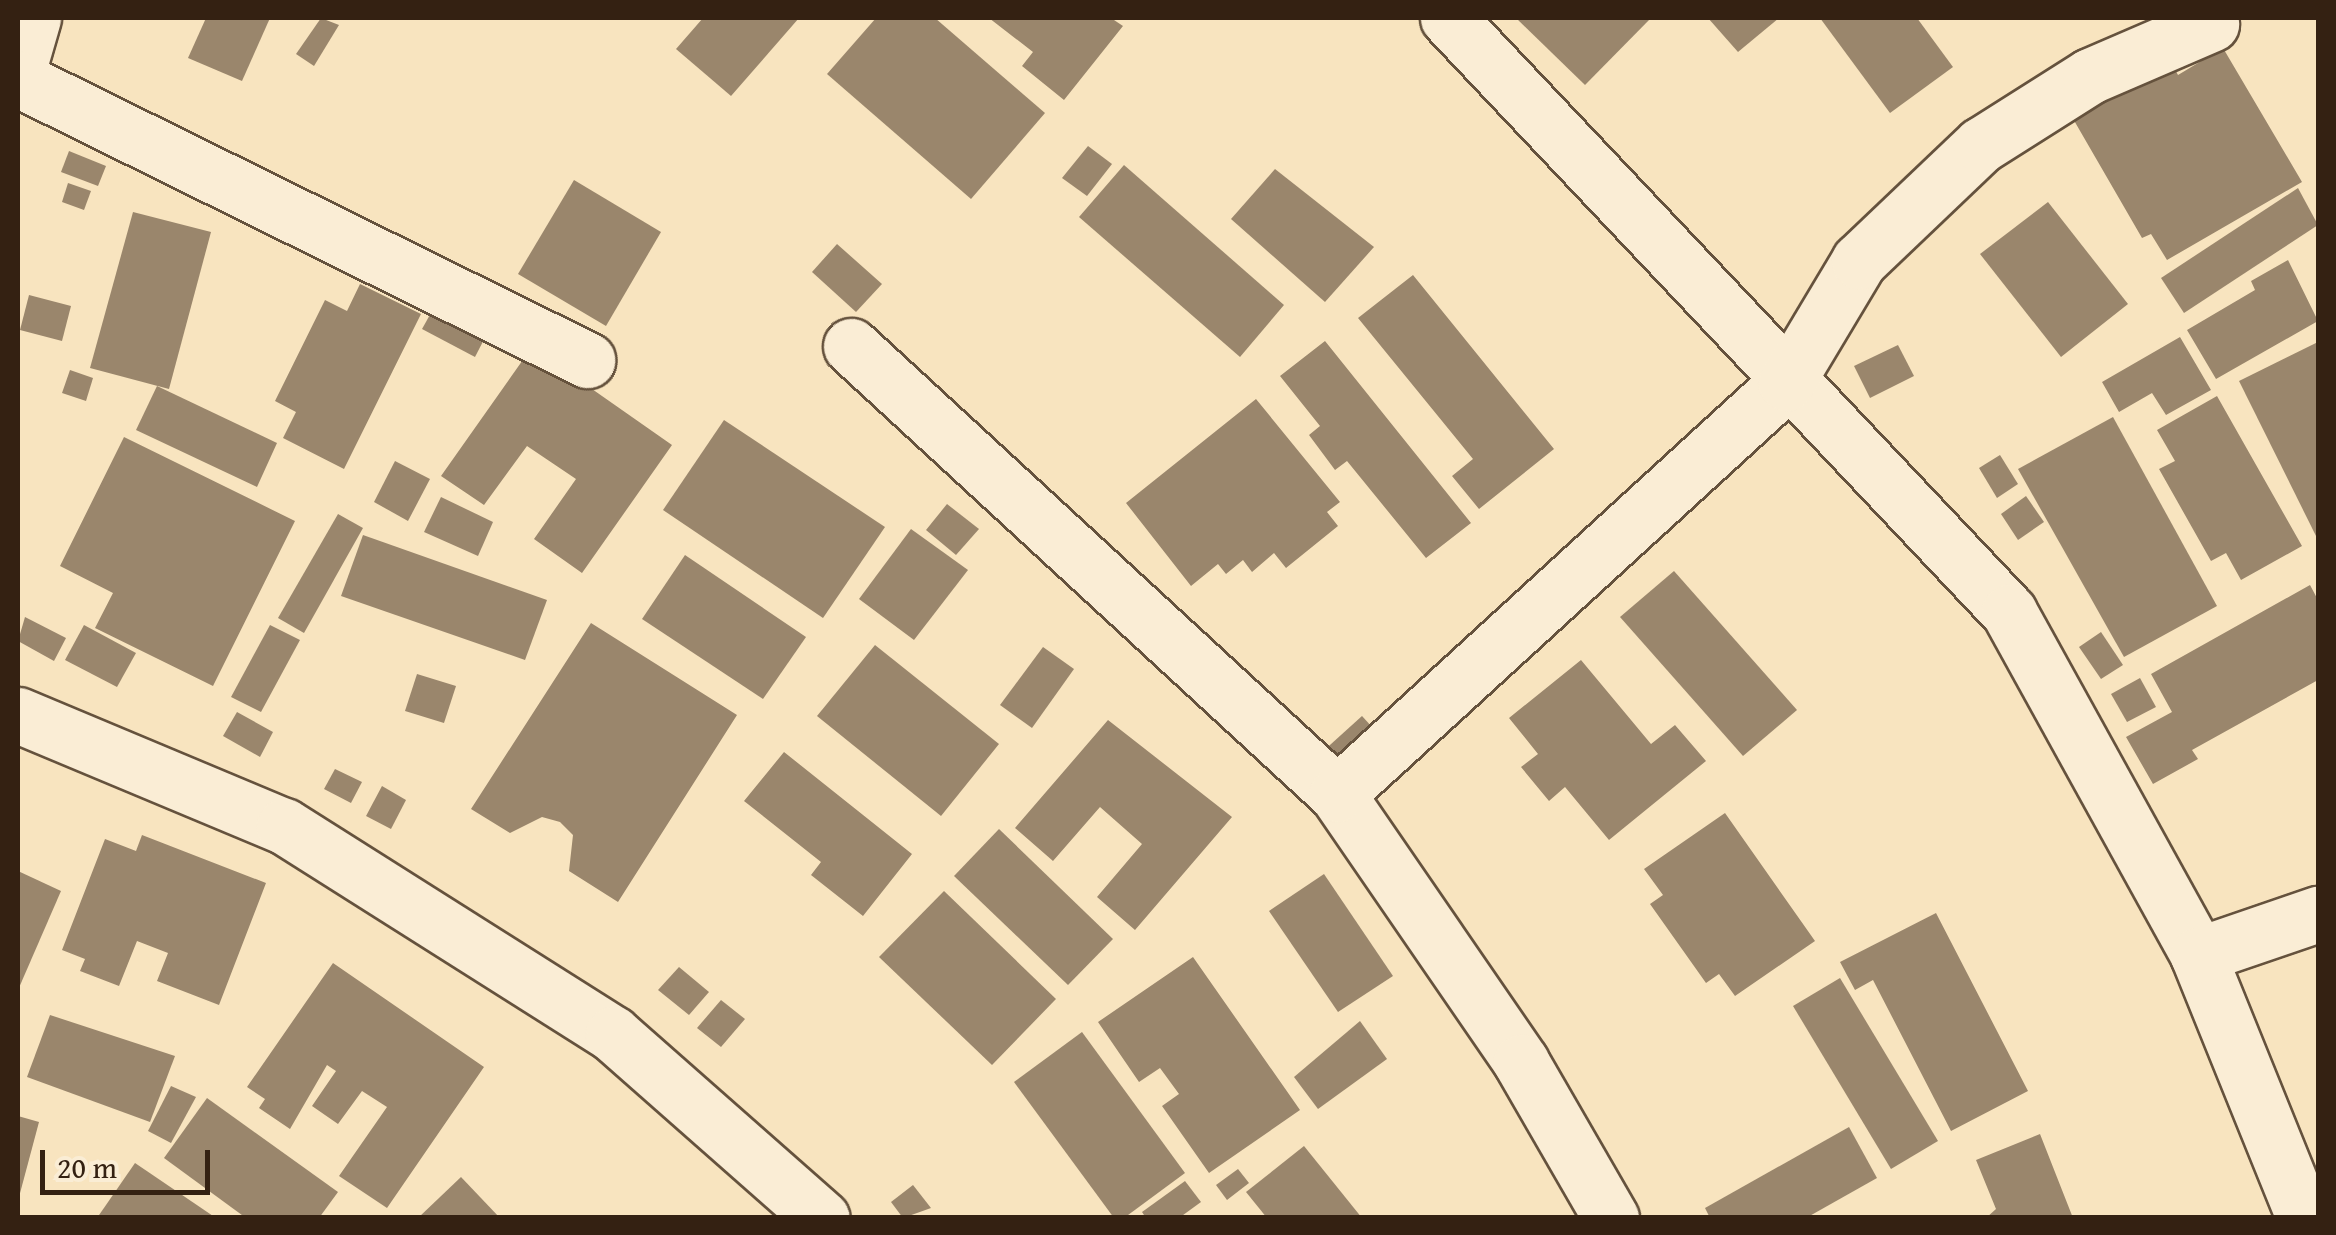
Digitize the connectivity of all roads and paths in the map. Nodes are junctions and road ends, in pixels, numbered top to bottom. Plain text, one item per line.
1 (33, 18) edge
2 (1448, 18) edge
3 (2210, 24) dead end
4 (18, 70) edge
5 (18, 79) edge
6 (851, 346) dead end
7 (587, 360) dead end
8 (1786, 383) junction
9 (18, 715) edge
10 (1337, 794) junction
11 (2318, 914) edge
12 (2198, 955) junction
13 (822, 1218) edge
14 (1611, 1218) edge
15 (2304, 1218) edge

1 - 4 street
2 - 8 street
3 - 8 street
5 - 7 street
6 - 10 street
8 - 10 street
8 - 12 street
9 - 13 street
10 - 14 street
11 - 12 street
12 - 15 street

